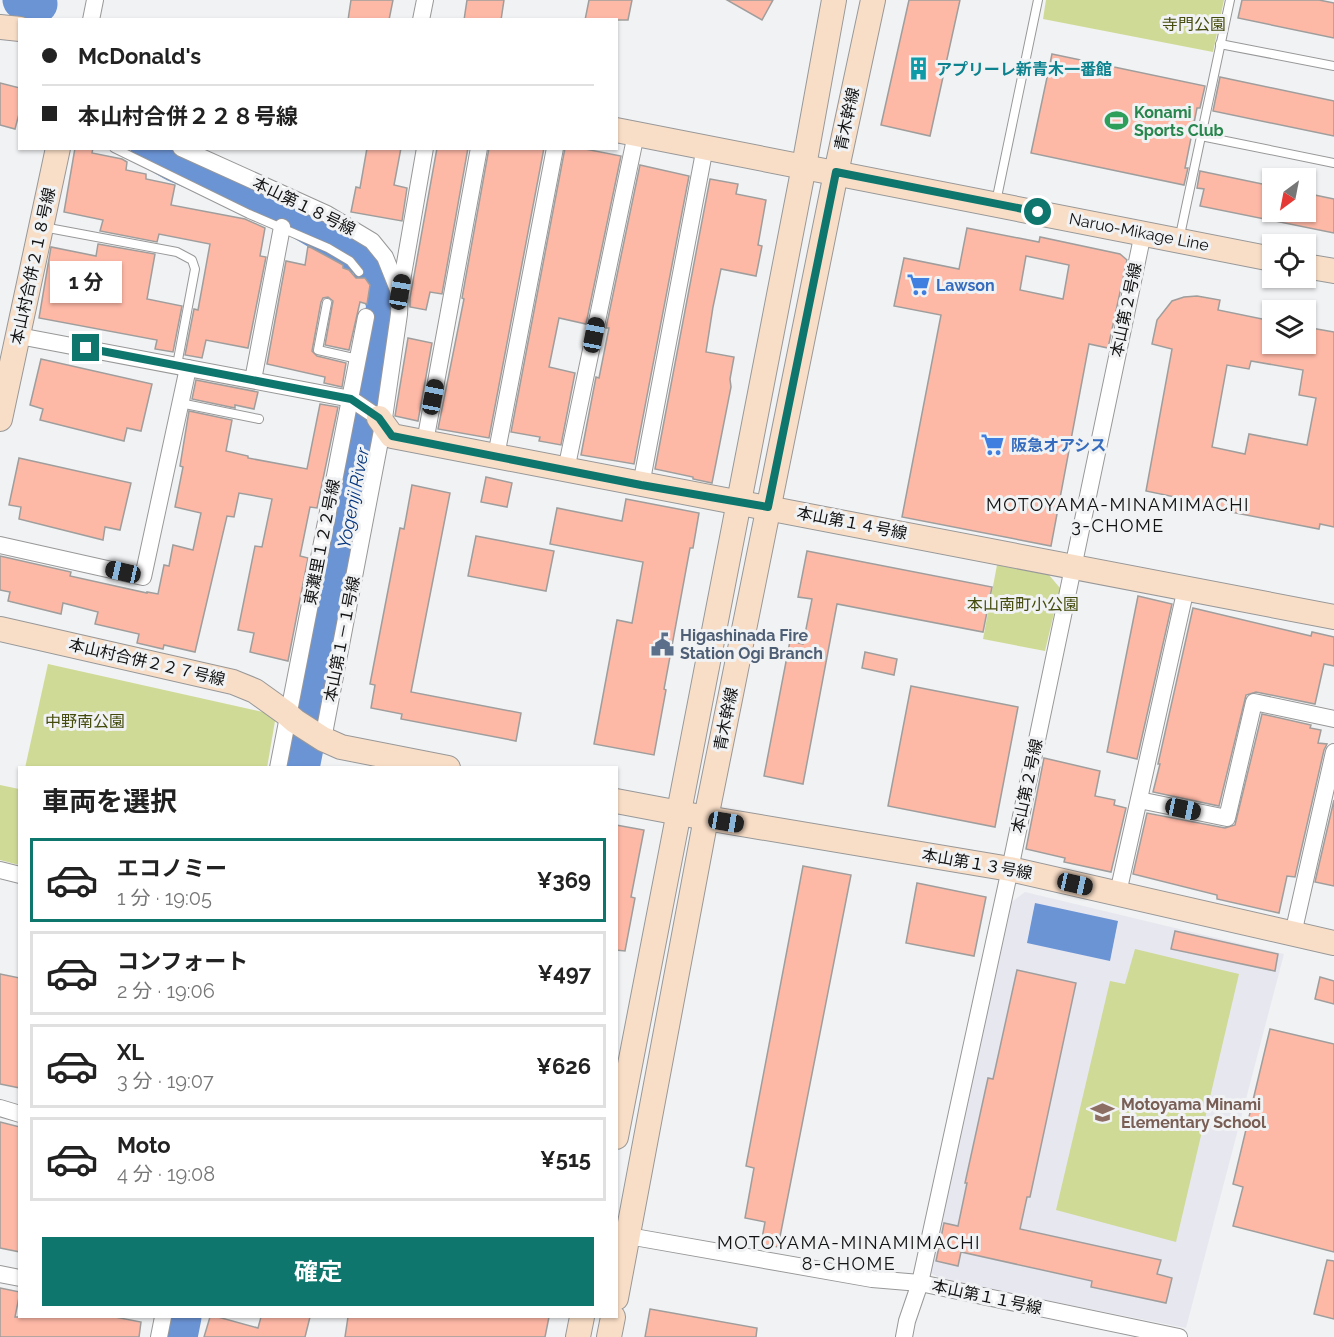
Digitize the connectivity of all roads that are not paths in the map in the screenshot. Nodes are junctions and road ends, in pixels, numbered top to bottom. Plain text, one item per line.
1 (95, 0) edge
2 (424, 0) edge
3 (834, 0) edge
4 (873, 0) edge
5 (1038, 0) edge
6 (1230, 0) edge
7 (91, 18) edge
8 (421, 18) edge
9 (1220, 44) junction
10 (1334, 66) edge
11 (626, 132) edge
12 (1201, 136) junction
13 (705, 147) junction
14 (58, 150) edge
15 (118, 150) edge
16 (185, 150) edge
17 (425, 150) edge
18 (479, 150) edge
19 (555, 150) edge
20 (1334, 163) edge
21 (804, 166) junction
22 (836, 172) junction
23 (995, 204) junction
24 (42, 227) junction
25 (282, 227) junction
26 (1143, 233) junction
27 (1179, 240) junction
28 (1262, 257) edge
29 (1316, 268) edge
30 (1334, 271) edge
31 (359, 272) dead end
32 (400, 292) junction
33 (327, 303) dead end
34 (366, 316) dead end
35 (19, 336) junction
36 (358, 359) junction
37 (182, 367) junction
38 (253, 380) junction
39 (353, 401) junction
40 (180, 403) junction
41 (0, 419) edge
42 (259, 419) dead end
43 (381, 422) junction
44 (424, 442) junction
45 (496, 456) junction
46 (566, 470) junction
47 (641, 485) junction
48 (739, 502) junction
49 (768, 507) junction
50 (0, 544) edge
51 (1073, 566) junction
52 (1186, 588) junction
53 (1334, 617) edge
54 (0, 629) edge
55 (291, 718) junction
56 (1334, 719) edge
57 (322, 738) junction
58 (1334, 752) edge
59 (279, 766) edge
60 (438, 766) edge
61 (1330, 784) edge
62 (1139, 800) junction
63 (618, 801) edge
64 (679, 813) junction
65 (706, 818) junction
66 (1010, 869) junction
67 (0, 870) edge
68 (18, 874) edge
69 (1118, 893) junction
70 (1293, 934) junction
71 (1334, 943) edge
72 (0, 1108) edge
73 (18, 1113) edge
74 (618, 1127) edge
75 (623, 1235) edge
76 (0, 1274) edge
77 (18, 1278) edge
78 (618, 1280) edge
79 (920, 1283) junction
80 (164, 1318) edge
81 (582, 1318) edge
82 (613, 1318) edge
83 (159, 1337) edge
84 (578, 1337) edge
85 (609, 1337) edge
86 (904, 1337) edge
87 (1179, 1337) edge

1 - 7 street
2 - 8 street
3 - 21 street, 青木幹線
4 - 22 street, 青木幹線
5 - 23 lane
6 - 9 lane
9 - 10 lane
9 - 12 lane
11 - 13 street, Naruo-Mikage Line
11 - 46 street
12 - 20 lane
12 - 27 lane
13 - 21 street, Naruo-Mikage Line
13 - 47 street
14 - 24 street, 本山村合併２１８号線
15 - 25 lane
16 - 32 street, 本山第１８号線
17 - 32 street, 本山第１－１号線
18 - 44 street
19 - 45 street
21 - 22 street, Naruo-Mikage Line
21 - 48 street, 青木幹線
22 - 23 street, Naruo-Mikage Line
22 - 49 street, 青木幹線
23 - 26 street, Naruo-Mikage Line
24 - 35 street, 本山村合併２１８号線
24 - 37 lane
25 - 31 lane
25 - 38 street
26 - 27 street, Naruo-Mikage Line
26 - 51 street, 本山第２号線
27 - 28 street, Naruo-Mikage Line
29 - 30 street
32 - 43 street, 本山第１－１号線
33 - 36 lane
34 - 36 street, 東灘里１２２号線
35 - 37 street
35 - 41 street, 本山村合併２１８号線
36 - 39 street, 東灘里１２２号線
37 - 38 street
37 - 40 street
38 - 39 street
39 - 43 street
39 - 55 street, 東灘里１２２号線
40 - 42 lane
40 - 50 street
43 - 44 street, 本山第１４号線
43 - 57 street, 本山第１－１号線
44 - 45 street, 本山第１４号線
45 - 46 street, 本山第１４号線
46 - 47 street, 本山第１４号線
47 - 48 street, 本山第１４号線
48 - 49 street, 本山第１４号線
48 - 64 street, 青木幹線
49 - 51 street, 本山第１４号線
49 - 65 street, 青木幹線
51 - 52 street, 本山第１４号線
51 - 66 street, 本山第２号線
52 - 53 street, 本山第１４号線
52 - 62 street
54 - 55 street, 本山村合併２２７号線
55 - 57 street, 本山村合併２２７号線
55 - 59 street, 東灘里１２２号線
56 - 62 street
57 - 60 street
58 - 61 street
61 - 70 street
62 - 69 street
63 - 64 street, 本山第１３号線
64 - 65 street, 本山第１３号線
64 - 74 street, 青木幹線
65 - 66 street, 本山第１３号線
65 - 75 street, 青木幹線
66 - 69 street, 本山第１３号線
66 - 79 street, 本山第２号線
67 - 68 street
69 - 70 street, 本山第１３号線
70 - 71 street, 本山第１３号線
72 - 73 street
75 - 78 street, 青木幹線
75 - 79 street, 本山第１１号線
76 - 77 street
79 - 86 street, 本山第２号線
79 - 87 street, 本山第１１号線
80 - 83 street
81 - 84 street
82 - 85 street

